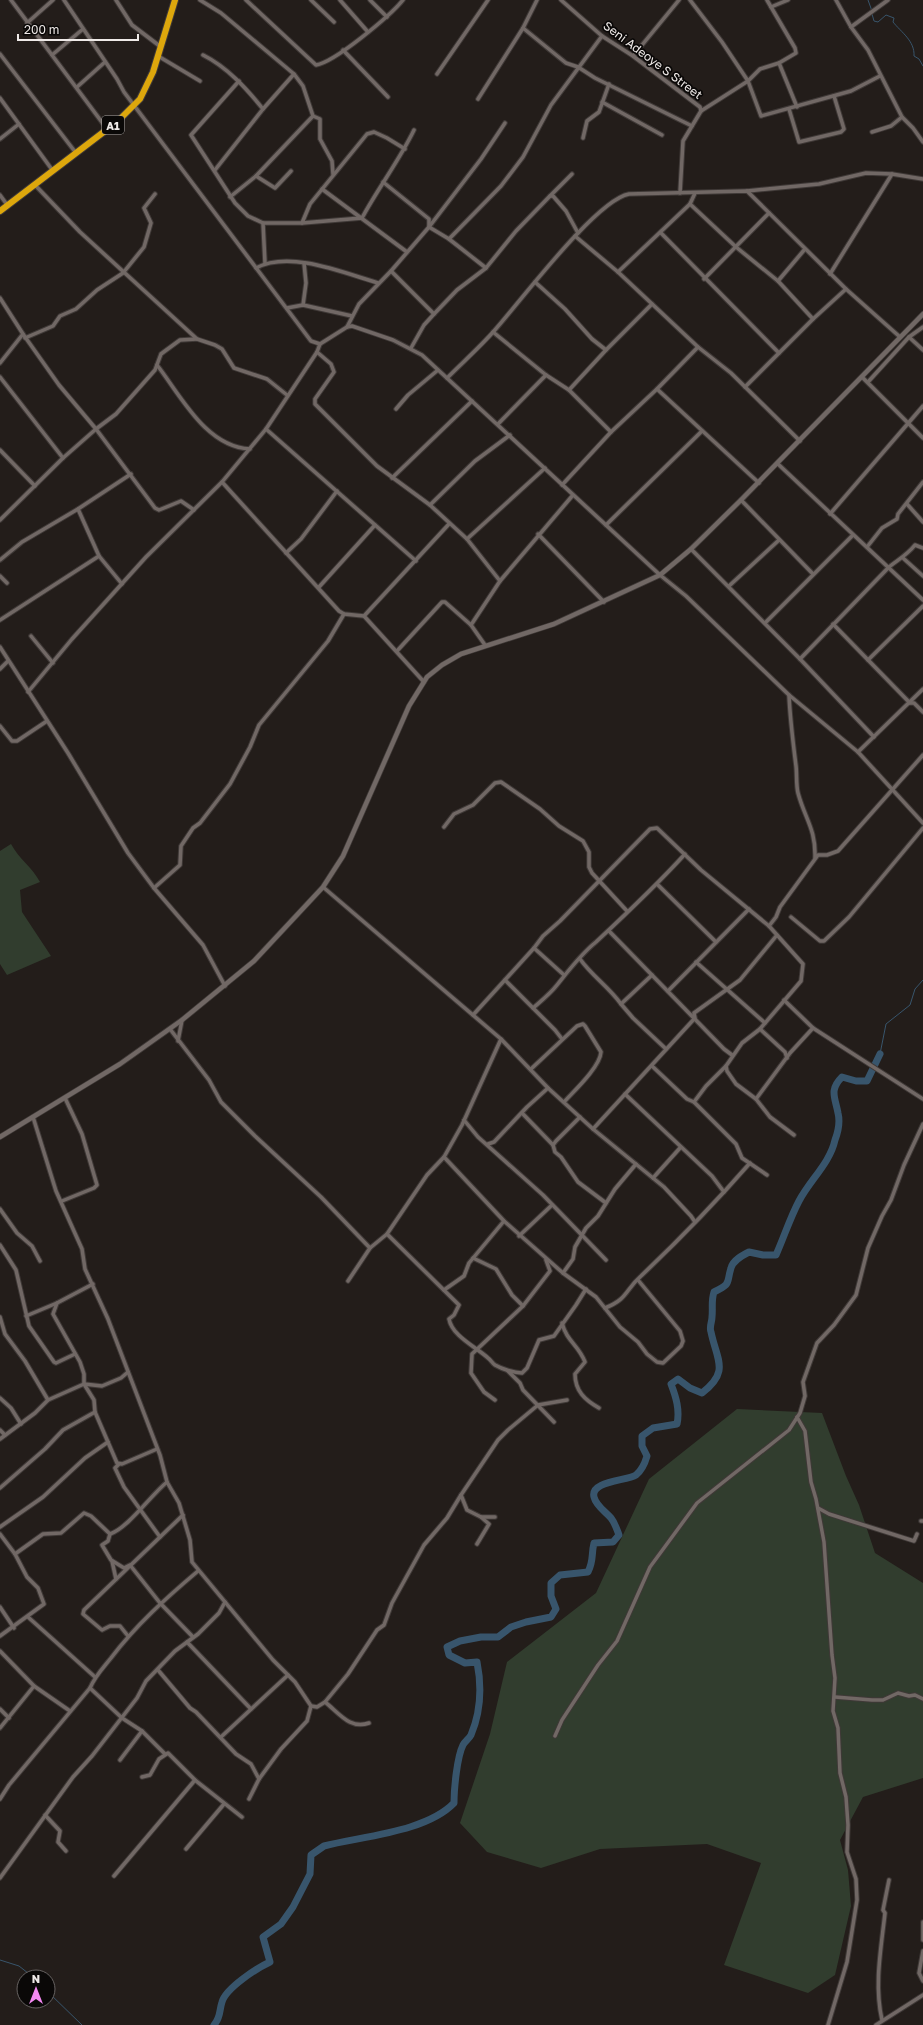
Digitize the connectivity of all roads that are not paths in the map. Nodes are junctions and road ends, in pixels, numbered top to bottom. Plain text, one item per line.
1 (11, 0) edge
2 (53, 0) edge
3 (64, 0) edge
4 (116, 0) edge
5 (174, 0) edge
6 (200, 0) edge
7 (247, 0) edge
8 (311, 0) edge
9 (340, 0) edge
10 (370, 0) edge
11 (403, 0) edge
12 (488, 0) edge
13 (537, 0) edge
14 (562, 0) edge
15 (679, 0) edge
16 (690, 0) edge
17 (767, 0) edge
18 (788, 0) edge
19 (836, 0) edge
20 (888, 0) edge
21 (771, 7) junction
22 (387, 17) junction
23 (334, 22) dead end
24 (27, 23) junction
25 (851, 27) junction
26 (523, 28) junction
27 (83, 29) junction
28 (368, 32) junction
29 (602, 36) junction
30 (160, 46) junction
31 (343, 50) junction
32 (0, 54) edge
33 (52, 55) junction
34 (203, 55) dead end
35 (158, 56) junction
36 (633, 56) junction
37 (105, 62) junction
38 (779, 63) junction
39 (578, 67) junction
40 (294, 74) junction
41 (438, 74) dead end
42 (880, 76) junction
43 (200, 81) dead end
44 (238, 81) junction
45 (748, 81) junction
46 (609, 84) junction
47 (77, 87) junction
48 (834, 96) junction
49 (388, 97) dead end
50 (0, 98) edge
51 (478, 99) dead end
52 (602, 102) junction
53 (134, 105) junction
54 (797, 107) junction
55 (264, 109) junction
56 (788, 109) junction
57 (701, 111) junction
58 (313, 116) junction
59 (902, 117) junction
60 (505, 123) dead end
61 (19, 124) junction
62 (692, 126) junction
63 (107, 129) junction
64 (414, 130) dead end
65 (872, 132) dead end
66 (662, 135) dead end
67 (0, 138) edge
68 (584, 138) dead end
69 (923, 142) edge
70 (405, 150) junction
71 (76, 153) junction
72 (215, 170) junction
73 (53, 171) junction
74 (292, 171) dead end
75 (572, 174) dead end
76 (892, 174) junction
77 (333, 175) junction
78 (256, 176) junction
79 (923, 179) edge
80 (383, 182) junction
81 (35, 185) junction
82 (322, 189) junction
83 (747, 191) junction
84 (680, 193) junction
85 (695, 193) junction
86 (155, 194) dead end
87 (0, 195) edge
88 (550, 196) junction
89 (230, 197) junction
90 (690, 204) junction
91 (8, 206) junction
92 (0, 211) edge
93 (769, 214) junction
94 (362, 218) junction
95 (263, 223) junction
96 (302, 223) junction
97 (429, 227) junction
98 (661, 233) junction
99 (576, 235) junction
100 (449, 239) junction
101 (736, 247) junction
102 (805, 249) junction
103 (407, 252) junction
104 (265, 263) junction
105 (304, 263) junction
106 (256, 268) junction
107 (486, 268) junction
108 (391, 271) junction
109 (618, 272) junction
110 (124, 273) junction
111 (830, 274) junction
112 (704, 279) junction
113 (778, 281) junction
114 (536, 282) junction
115 (378, 284) junction
116 (846, 289) junction
117 (0, 298) edge
118 (303, 304) junction
119 (652, 304) junction
120 (287, 308) junction
121 (434, 314) junction
122 (923, 314) edge
123 (352, 316) junction
124 (813, 319) junction
125 (347, 327) junction
126 (923, 328) edge
127 (493, 332) junction
128 (22, 334) junction
129 (909, 336) junction
130 (900, 337) junction
131 (25, 338) junction
132 (197, 340) junction
133 (320, 344) junction
134 (698, 347) junction
135 (411, 348) junction
136 (606, 350) junction
137 (923, 350) edge
138 (317, 352) junction
139 (779, 352) junction
140 (0, 363) edge
141 (158, 365) junction
142 (438, 370) junction
143 (546, 375) junction
144 (0, 377) edge
145 (862, 377) junction
146 (447, 378) junction
147 (868, 382) junction
148 (745, 387) junction
149 (657, 389) junction
150 (569, 390) junction
151 (287, 395) junction
152 (472, 401) junction
153 (923, 406) edge
154 (396, 409) dead end
155 (908, 423) junction
156 (498, 424) junction
157 (96, 428) junction
158 (266, 429) junction
159 (702, 431) junction
160 (611, 432) junction
161 (510, 436) junction
162 (923, 438) edge
163 (800, 441) junction
164 (250, 449) junction
165 (0, 450) edge
166 (63, 458) junction
167 (778, 464) junction
168 (545, 468) junction
169 (131, 474) junction
170 (392, 478) junction
171 (222, 482) junction
172 (923, 482) edge
173 (759, 483) junction
174 (562, 485) junction
175 (35, 486) junction
176 (337, 491) junction
177 (573, 495) junction
178 (742, 500) junction
179 (430, 504) junction
180 (907, 504) junction
181 (78, 509) junction
182 (194, 510) junction
183 (0, 512) edge
184 (830, 514) junction
185 (4, 516) junction
186 (0, 520) edge
187 (923, 522) edge
188 (449, 524) junction
189 (374, 525) junction
190 (606, 525) junction
191 (538, 534) junction
192 (853, 534) junction
193 (467, 539) junction
194 (779, 540) junction
195 (867, 548) junction
196 (923, 548) edge
197 (691, 549) junction
198 (286, 552) junction
199 (99, 556) junction
200 (903, 558) junction
201 (0, 560) edge
202 (416, 561) junction
203 (889, 567) junction
204 (813, 574) junction
205 (660, 575) junction
206 (0, 576) edge
207 (923, 576) edge
208 (500, 581) junction
209 (7, 583) dead end
210 (122, 584) junction
211 (729, 586) junction
212 (319, 587) junction
213 (923, 600) edge
214 (604, 602) junction
215 (923, 606) edge
216 (344, 614) junction
217 (364, 616) junction
218 (0, 620) edge
219 (765, 623) junction
220 (833, 624) junction
221 (471, 625) junction
222 (31, 636) dead end
223 (485, 645) junction
224 (0, 647) edge
225 (397, 651) junction
226 (800, 659) junction
227 (8, 660) junction
228 (868, 660) junction
229 (53, 663) junction
230 (0, 669) edge
231 (424, 682) junction
232 (923, 688) edge
233 (28, 692) junction
234 (789, 695) junction
235 (910, 703) junction
236 (923, 712) edge
237 (47, 721) junction
238 (0, 726) edge
239 (874, 738) junction
240 (858, 752) junction
241 (923, 755) edge
242 (891, 790) junction
243 (923, 823) edge
244 (444, 826) dead end
245 (923, 828) edge
246 (685, 854) junction
247 (815, 859) junction
248 (599, 881) junction
249 (657, 884) junction
250 (323, 887) junction
251 (154, 888) junction
252 (749, 909) junction
253 (627, 911) junction
254 (791, 917) dead end
255 (768, 926) junction
256 (609, 931) junction
257 (777, 935) junction
258 (716, 942) junction
259 (534, 948) junction
260 (580, 959) junction
261 (696, 962) junction
262 (564, 975) junction
263 (652, 975) junction
264 (505, 980) junction
265 (225, 986) junction
266 (727, 989) junction
267 (668, 991) junction
268 (784, 1000) junction
269 (621, 1004) junction
270 (533, 1008) junction
271 (473, 1015) junction
272 (694, 1018) junction
273 (182, 1020) junction
274 (765, 1023) junction
275 (813, 1028) junction
276 (170, 1029) junction
277 (760, 1029) junction
278 (501, 1039) junction
279 (562, 1039) junction
280 (178, 1041) junction
281 (666, 1049) junction
282 (785, 1052) junction
283 (790, 1053) junction
284 (732, 1055) junction
285 (787, 1058) junction
286 (652, 1066) junction
287 (726, 1066) junction
288 (531, 1069) junction
289 (722, 1071) junction
290 (727, 1071) junction
291 (548, 1088) junction
292 (625, 1094) junction
293 (65, 1098) junction
294 (923, 1098) edge
295 (756, 1099) junction
296 (564, 1102) junction
297 (694, 1102) junction
298 (522, 1113) junction
299 (33, 1117) junction
300 (580, 1117) junction
301 (464, 1120) junction
302 (923, 1124) edge
303 (593, 1129) junction
304 (794, 1135) dead end
305 (0, 1137) edge
306 (494, 1142) junction
307 (488, 1144) junction
308 (553, 1145) junction
309 (492, 1147) junction
310 (680, 1148) junction
311 (444, 1157) junction
312 (750, 1163) junction
313 (636, 1164) junction
314 (767, 1175) dead end
315 (653, 1178) junction
316 (724, 1192) junction
317 (62, 1202) junction
318 (606, 1203) junction
319 (552, 1205) junction
320 (0, 1209) edge
321 (504, 1222) junction
322 (695, 1222) junction
323 (387, 1234) junction
324 (519, 1236) junction
325 (582, 1236) junction
326 (0, 1245) edge
327 (370, 1248) junction
328 (544, 1257) junction
329 (473, 1258) junction
330 (606, 1260) dead end
331 (40, 1261) dead end
332 (563, 1273) junction
333 (638, 1280) junction
334 (348, 1281) dead end
335 (93, 1284) junction
336 (586, 1289) junction
337 (444, 1290) junction
338 (57, 1303) junction
339 (523, 1306) junction
340 (605, 1308) junction
341 (26, 1316) junction
342 (0, 1317) edge
343 (562, 1323) junction
344 (5, 1334) junction
345 (0, 1336) edge
346 (475, 1350) junction
347 (75, 1354) junction
348 (505, 1369) junction
349 (128, 1372) junction
350 (522, 1373) junction
351 (520, 1383) junction
352 (84, 1384) junction
353 (0, 1398) edge
354 (48, 1400) junction
355 (495, 1400) dead end
356 (567, 1400) dead end
357 (538, 1405) junction
358 (599, 1408) dead end
359 (95, 1412) junction
360 (797, 1417) junction
361 (554, 1422) dead end
362 (21, 1424) junction
363 (0, 1430) edge
364 (5, 1435) junction
365 (0, 1439) edge
366 (108, 1442) junction
367 (157, 1449) junction
368 (119, 1464) junction
369 (167, 1482) junction
370 (0, 1488) edge
371 (461, 1495) junction
372 (818, 1508) junction
373 (141, 1509) junction
374 (183, 1515) junction
375 (481, 1517) junction
376 (495, 1517) dead end
377 (0, 1527) edge
378 (0, 1534) edge
379 (110, 1534) junction
380 (917, 1534) dead end
381 (160, 1537) junction
382 (477, 1544) dead end
383 (15, 1554) junction
384 (111, 1560) junction
385 (130, 1565) junction
386 (198, 1571) junction
387 (116, 1579) junction
388 (160, 1602) junction
389 (225, 1602) junction
390 (0, 1607) edge
391 (28, 1617) junction
392 (14, 1628) junction
393 (0, 1636) edge
394 (128, 1636) junction
395 (193, 1637) junction
396 (187, 1642) junction
397 (0, 1650) edge
398 (158, 1670) junction
399 (288, 1674) junction
400 (95, 1677) junction
401 (34, 1686) junction
402 (90, 1688) junction
403 (835, 1697) junction
404 (923, 1699) edge
405 (325, 1702) junction
406 (311, 1706) junction
407 (0, 1709) edge
408 (251, 1709) junction
409 (70, 1711) junction
410 (9, 1718) junction
411 (122, 1718) junction
412 (369, 1723) dead end
413 (0, 1728) edge
414 (142, 1730) junction
415 (555, 1736) dead end
416 (221, 1737) junction
417 (165, 1754) junction
418 (120, 1760) dead end
419 (68, 1775) dead end
420 (73, 1777) junction
421 (142, 1777) dead end
422 (259, 1779) junction
423 (196, 1780) junction
424 (0, 1799) edge
425 (249, 1799) dead end
426 (224, 1804) junction
427 (45, 1815) junction
428 (242, 1817) dead end
429 (186, 1849) dead end
430 (66, 1851) dead end
431 (114, 1876) dead end
432 (0, 1878) edge
433 (889, 1880) dead end
434 (923, 1922) edge
435 (923, 1940) edge
436 (923, 1951) edge
437 (923, 1981) edge
438 (923, 1996) edge
439 (882, 2020) junction
440 (828, 2025) edge
441 (876, 2025) edge

1 - 24 street
2 - 24 street
3 - 27 street
4 - 30 street
5 - 30 highway, A1
6 - 40 street
7 - 31 street
8 - 23 street
9 - 28 street
10 - 22 street
11 - 22 street
12 - 41 street
13 - 26 street
14 - 29 street, Seni Adeoye S Street
15 - 36 street
16 - 45 street
17 - 21 street
18 - 21 street
19 - 25 street
20 - 25 street
21 - 38 street
22 - 28 street
24 - 33 street
25 - 42 street
26 - 39 street
26 - 51 street
27 - 33 street
27 - 37 street
28 - 31 street
29 - 36 street, Seni Adeoye S Street
29 - 39 street
30 - 35 highway, A1
31 - 49 street
32 - 71 street
33 - 47 street
34 - 44 street
35 - 43 street
35 - 53 highway, A1
36 - 57 street, Seni Adeoye S Street
37 - 47 street
37 - 53 street
38 - 45 street
38 - 54 street
39 - 46 street
39 - 100 street
40 - 55 street
40 - 58 street
42 - 48 street
42 - 59 street
44 - 55 street
44 - 72 street
45 - 56 street
45 - 57 street
46 - 52 street
46 - 62 street
47 - 63 street
48 - 54 street
48 - 56 street
50 - 61 street
52 - 66 street
52 - 68 street
53 - 63 highway, A1
53 - 106 street
54 - 56 street
55 - 72 street
57 - 62 street, Seni Adeoye S Street
58 - 77 street
58 - 78 street
59 - 65 street
59 - 69 street
60 - 97 street
61 - 67 street
61 - 73 street
62 - 84 street, Seni Adeoye S Street
63 - 71 highway, A1
64 - 70 street
70 - 77 street
70 - 80 street
71 - 73 highway, A1
72 - 89 street
73 - 81 highway, A1
74 - 78 street
75 - 88 street
76 - 79 street
76 - 83 street
76 - 111 street
77 - 82 street
78 - 89 street
80 - 94 street
80 - 97 street
81 - 91 highway, A1
81 - 110 street
82 - 94 street
82 - 96 street
83 - 85 street
83 - 93 street
84 - 85 street
84 - 99 street
85 - 90 street
86 - 110 street
87 - 91 street
88 - 99 street
88 - 107 street
89 - 95 street
90 - 98 street
90 - 101 street
91 - 92 highway, A1
93 - 101 street
93 - 102 street
94 - 96 street
94 - 103 street
95 - 96 street
95 - 104 street
97 - 100 street
97 - 103 street
98 - 109 street
98 - 112 street
99 - 109 street
99 - 114 street
100 - 107 street
101 - 112 street
101 - 113 street
102 - 111 street
102 - 113 street
103 - 108 street
104 - 105 street
104 - 106 street
105 - 115 street
105 - 118 street
106 - 120 street
107 - 121 street
108 - 115 street
108 - 121 street
109 - 119 street
110 - 131 street
110 - 132 street
111 - 116 street
112 - 139 street
113 - 124 street
114 - 127 street
114 - 136 street
115 - 123 street
116 - 124 street
116 - 130 street
117 - 128 street
118 - 120 street
118 - 123 street
119 - 134 street
119 - 136 street
120 - 133 street
121 - 135 street
122 - 130 main road
123 - 125 street
124 - 139 street
125 - 133 street
125 - 135 street
126 - 129 street
127 - 143 street
127 - 146 street
128 - 131 street
128 - 140 street
129 - 137 street
129 - 147 street
130 - 145 main road
131 - 157 street
132 - 141 street
132 - 151 street
133 - 138 street
134 - 148 street
134 - 149 street
135 - 142 street
136 - 150 street
138 - 151 street
138 - 170 street
139 - 148 street
141 - 157 street
141 - 164 street
142 - 146 street
142 - 154 street
143 - 150 street
143 - 156 street
144 - 166 street
145 - 147 street
145 - 163 main road
146 - 152 street
147 - 155 street
148 - 163 street
149 - 159 street
149 - 160 street
150 - 160 street
151 - 158 street
152 - 156 street
152 - 170 street
153 - 155 street
155 - 162 street
155 - 184 street
156 - 161 street
157 - 166 street
157 - 169 street
158 - 164 street
158 - 176 street
159 - 173 street
159 - 190 street
160 - 174 street
161 - 168 street
161 - 179 street
163 - 167 main road
164 - 171 street
165 - 175 street
166 - 175 street
167 - 173 main road
167 - 184 street
168 - 174 street
168 - 193 street
169 - 181 street
169 - 182 street
170 - 179 street
171 - 182 street
171 - 198 street
172 - 180 street
173 - 178 main road
174 - 177 street
175 - 185 street
176 - 189 street
176 - 198 street
177 - 190 street
177 - 191 street
178 - 194 street
178 - 197 main road
179 - 188 street
180 - 187 street
180 - 195 street
181 - 199 street
181 - 201 street
182 - 210 street
183 - 185 street
184 - 192 street
185 - 186 street
188 - 193 street
188 - 202 street
189 - 202 street
189 - 212 street
190 - 205 street
191 - 208 street
191 - 214 street
192 - 195 street
192 - 204 street
193 - 208 street
194 - 204 street
194 - 211 street
195 - 203 street
196 - 200 street
197 - 205 main road
197 - 211 street
198 - 212 street
199 - 210 street
199 - 218 street
200 - 203 street
200 - 207 street
202 - 217 street
203 - 213 street
203 - 220 street
204 - 219 street
205 - 214 main road
205 - 234 street
206 - 209 street
208 - 221 street
210 - 229 street
211 - 219 street
212 - 216 street
214 - 223 main road
215 - 228 street
216 - 217 street
216 - 251 street
217 - 225 street
219 - 226 street
220 - 226 street
220 - 228 street
221 - 223 street
221 - 225 street
222 - 229 street
223 - 231 main road
224 - 227 street
225 - 231 street
226 - 239 street
227 - 230 street
227 - 233 street
228 - 235 street
229 - 233 street
231 - 250 main road
232 - 235 street
233 - 237 street
234 - 240 street
234 - 247 street
235 - 236 street
235 - 239 street
237 - 238 street
237 - 251 street
239 - 240 street
240 - 242 street
241 - 242 street
242 - 243 street
242 - 247 street
244 - 248 street
245 - 254 street
246 - 248 street
246 - 249 street
246 - 252 street
247 - 255 street
248 - 253 street
248 - 259 street
249 - 253 street
249 - 258 street
250 - 265 main road
250 - 271 street
251 - 265 street
252 - 255 street
252 - 258 street
253 - 256 street
255 - 257 street
256 - 260 street
256 - 263 street
257 - 266 street
257 - 268 street
258 - 261 street
259 - 262 street
259 - 264 street
260 - 262 street
260 - 269 street
261 - 266 street
261 - 267 street
262 - 270 street
263 - 267 street
263 - 269 street
264 - 270 street
264 - 271 street
265 - 273 main road
266 - 272 street
266 - 274 street
267 - 272 street
268 - 274 street
268 - 275 street
269 - 281 street
270 - 279 street
271 - 278 street
272 - 281 street
272 - 284 street
273 - 276 main road
273 - 280 street
274 - 277 street
275 - 283 street
275 - 294 street
276 - 280 street
276 - 293 main road
277 - 282 street
277 - 284 street
278 - 288 street
278 - 301 street
279 - 288 street
279 - 296 street
280 - 327 street
281 - 286 street
282 - 283 street
282 - 285 street
283 - 285 street
284 - 287 street
285 - 295 street
286 - 292 street
286 - 297 street
287 - 289 street
287 - 290 street
288 - 291 street
289 - 290 street
289 - 297 street
290 - 295 street
291 - 296 street
291 - 298 street
292 - 303 street
292 - 310 street
293 - 299 main road
293 - 317 street
295 - 304 street
296 - 300 street
297 - 312 street
298 - 306 street
298 - 308 street
299 - 305 main road
299 - 317 street
300 - 303 street
300 - 308 street
301 - 307 street
301 - 311 street
302 - 360 street
303 - 313 street
306 - 307 street
306 - 309 street
307 - 309 street
308 - 318 street
309 - 319 street
310 - 315 street
310 - 316 street
311 - 321 street
311 - 323 street
312 - 314 street
312 - 316 street
313 - 315 street
313 - 318 street
315 - 322 street
316 - 322 street
317 - 335 street
318 - 325 street
319 - 324 street
319 - 325 street
320 - 331 street
321 - 324 street
321 - 329 street
322 - 333 street
323 - 327 street
323 - 337 street
324 - 328 street
325 - 330 street
325 - 332 street
326 - 341 street
327 - 334 street
328 - 332 street
328 - 339 street
329 - 337 street
329 - 339 street
332 - 336 street
333 - 340 street
333 - 340 street
335 - 338 street
335 - 349 street
336 - 340 street
336 - 343 street
337 - 346 street
338 - 341 street
338 - 347 street
339 - 346 street
341 - 347 street
342 - 344 street
343 - 350 street
343 - 358 street
344 - 345 street
344 - 354 street
346 - 348 street
346 - 355 street
347 - 352 street
348 - 350 street
348 - 351 street
349 - 352 street
349 - 367 street
350 - 351 street
351 - 357 street
352 - 354 street
352 - 359 street
353 - 362 street
354 - 362 street
356 - 357 street
357 - 361 street
357 - 371 street
359 - 366 street
359 - 370 street
360 - 372 street
360 - 415 street
362 - 364 street
363 - 364 street
364 - 365 street
366 - 368 street
366 - 377 street
367 - 368 street
367 - 369 street
368 - 373 street
369 - 373 street
369 - 374 street
371 - 375 street
371 - 405 street
372 - 380 street
372 - 403 street
373 - 379 street
373 - 381 street
374 - 381 street
374 - 386 street
375 - 376 street
375 - 382 street
378 - 383 street
379 - 383 street
379 - 384 street
381 - 385 street
383 - 391 street
384 - 385 street
384 - 387 street
385 - 387 street
385 - 388 street
386 - 388 street
386 - 389 street
387 - 394 street
388 - 394 street
388 - 395 street
389 - 395 street
389 - 399 street
390 - 392 street
391 - 392 street
391 - 400 street
392 - 393 street
394 - 400 street
395 - 396 street
396 - 398 street
396 - 408 street
397 - 401 street
398 - 411 street
398 - 416 street
399 - 406 street
399 - 408 street
400 - 402 street
401 - 409 street
401 - 410 street
402 - 409 street
402 - 411 street
403 - 404 street
403 - 440 street
405 - 406 street
405 - 412 street
406 - 422 street
407 - 410 street
408 - 416 street
409 - 424 street
410 - 413 street
411 - 414 street
411 - 420 street
414 - 417 street
414 - 418 street
416 - 422 street
417 - 421 street
417 - 423 street
419 - 420 street
420 - 427 street
422 - 425 street
423 - 426 street
423 - 431 street
426 - 428 street
426 - 429 street
427 - 430 street
427 - 432 street
433 - 439 street
434 - 435 street
436 - 437 street
438 - 439 street
439 - 441 street

